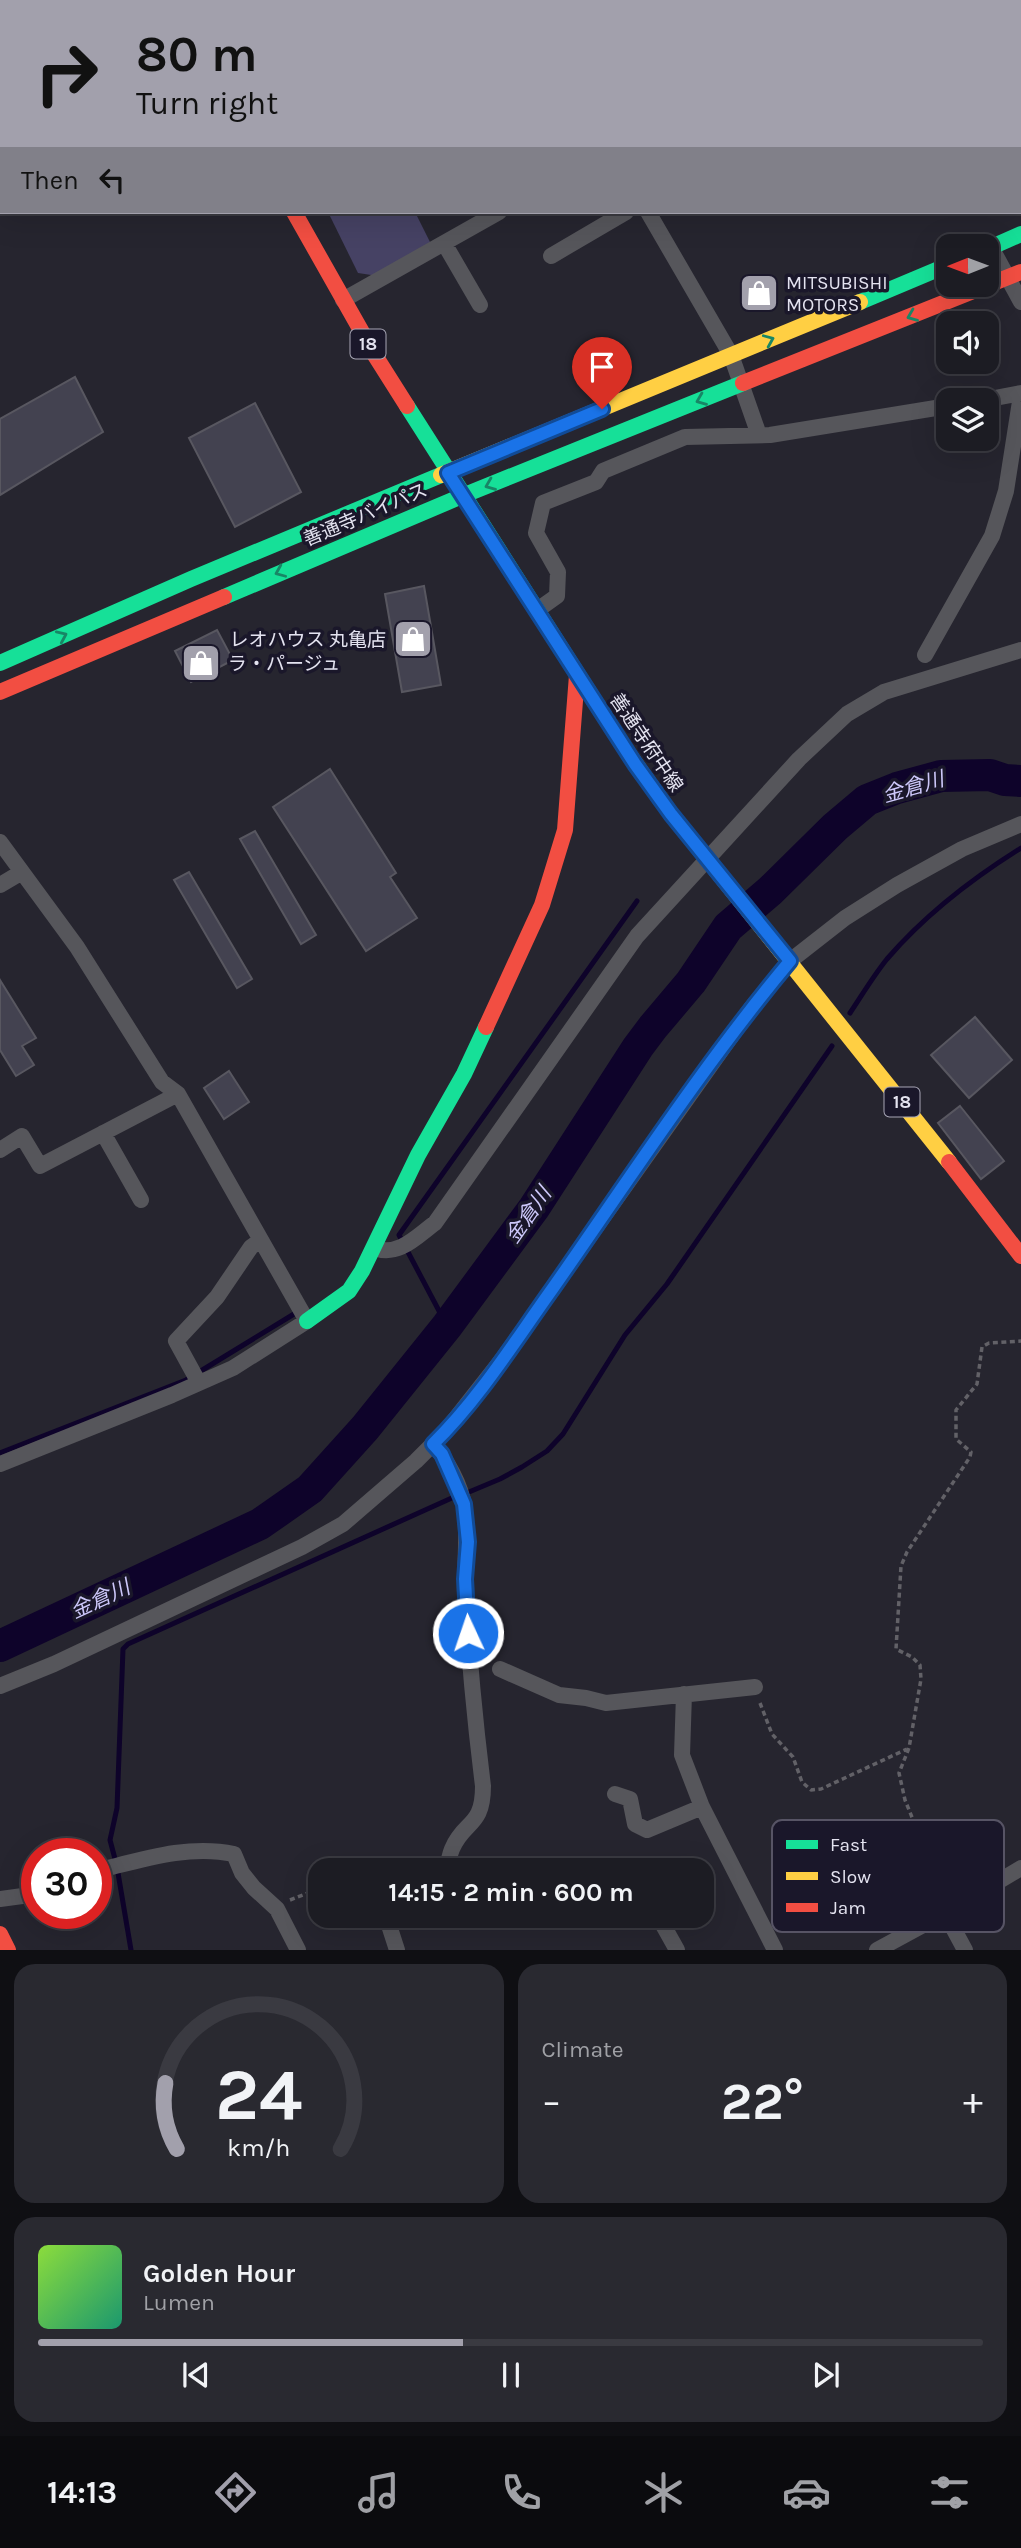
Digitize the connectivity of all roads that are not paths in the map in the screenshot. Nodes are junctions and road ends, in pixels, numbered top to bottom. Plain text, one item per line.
1 (295, 214) edge
2 (495, 214) edge
3 (623, 214) edge
4 (649, 214) edge
5 (1021, 234) edge
6 (444, 243) junction
7 (999, 244) edge
8 (551, 256) dead end
9 (999, 259) edge
10 (936, 270) edge
11 (1014, 275) edge
12 (343, 300) junction
13 (1021, 302) edge
14 (480, 305) dead end
15 (731, 355) junction
16 (742, 383) junction
17 (1021, 394) edge
18 (999, 398) edge
19 (936, 408) edge
20 (760, 435) junction
21 (448, 473) junction
22 (462, 496) junction
23 (536, 611) junction
24 (1021, 650) edge
25 (925, 655) dead end
26 (0, 663) edge
27 (577, 675) junction
28 (0, 692) edge
29 (1021, 824) edge
30 (0, 842) edge
31 (714, 866) junction
32 (22, 872) junction
33 (0, 885) edge
34 (785, 955) junction
35 (178, 1094) junction
36 (103, 1133) junction
37 (0, 1150) edge
38 (141, 1200) dead end
39 (261, 1240) junction
40 (374, 1248) junction
41 (1021, 1256) edge
42 (307, 1321) junction
43 (196, 1377) junction
44 (433, 1444) junction
45 (0, 1464) edge
46 (500, 1669) dead end
47 (0, 1686) edge
48 (755, 1687) road end
49 (684, 1694) junction
50 (615, 1794) dead end
51 (702, 1807) junction
52 (450, 1858) edge
53 (112, 1867) edge
54 (1021, 1868) edge
55 (1004, 1878) edge
56 (21, 1896) edge
57 (0, 1899) edge
58 (390, 1928) edge
59 (665, 1928) edge
60 (910, 1932) edge
61 (956, 1932) edge
62 (0, 1934) edge
63 (8, 1950) edge
64 (298, 1950) edge
65 (397, 1950) edge
66 (677, 1950) edge
67 (775, 1950) edge
68 (877, 1950) edge
69 (965, 1950) edge

1 - 12 main road, 善通寺府中線 / 18
2 - 6 street
3 - 8 street
4 - 15 street
5 - 7 main road
6 - 12 street
6 - 14 street
9 - 11 street
15 -> 10 main road, 善通寺バイパス
11 - 13 street
11 -> 16 main road, 善通寺バイパス
12 - 21 main road, 善通寺府中線 / 18
15 - 16 street
15 - 21 main road, 善通寺バイパス
16 - 20 street
16 -> 22 main road, 善通寺バイパス
17 - 18 street
17 - 25 street
19 - 20 street
20 - 23 street
21 - 22 main road, 善通寺府中線 / 18
26 -> 21 main road, 善通寺バイパス
22 - 23 main road, 善通寺府中線 / 18
22 -> 28 main road, 善通寺バイパス
23 - 27 main road, 善通寺府中線 / 18
24 - 31 street
27 - 31 main road, 善通寺府中線 / 18
27 - 40 main road
29 - 34 street
30 - 32 street
31 - 34 main road, 善通寺府中線 / 18
31 - 40 street
32 - 33 street
32 - 35 street
34 - 41 main road, 善通寺府中線 / 18
34 - 44 street
35 - 36 street
35 - 39 street
36 - 37 street
36 - 38 street
39 - 42 street
39 - 43 street
40 - 42 main road
42 - 43 street
43 - 45 street
44 - 47 street
44 - 52 street
46 - 49 street
48 - 49 street
49 - 51 street
50 - 51 street
51 - 67 street
53 - 64 street
54 - 55 street
56 - 57 street
58 - 65 street
59 - 66 street
60 - 68 street
61 - 69 street
62 - 63 main road

